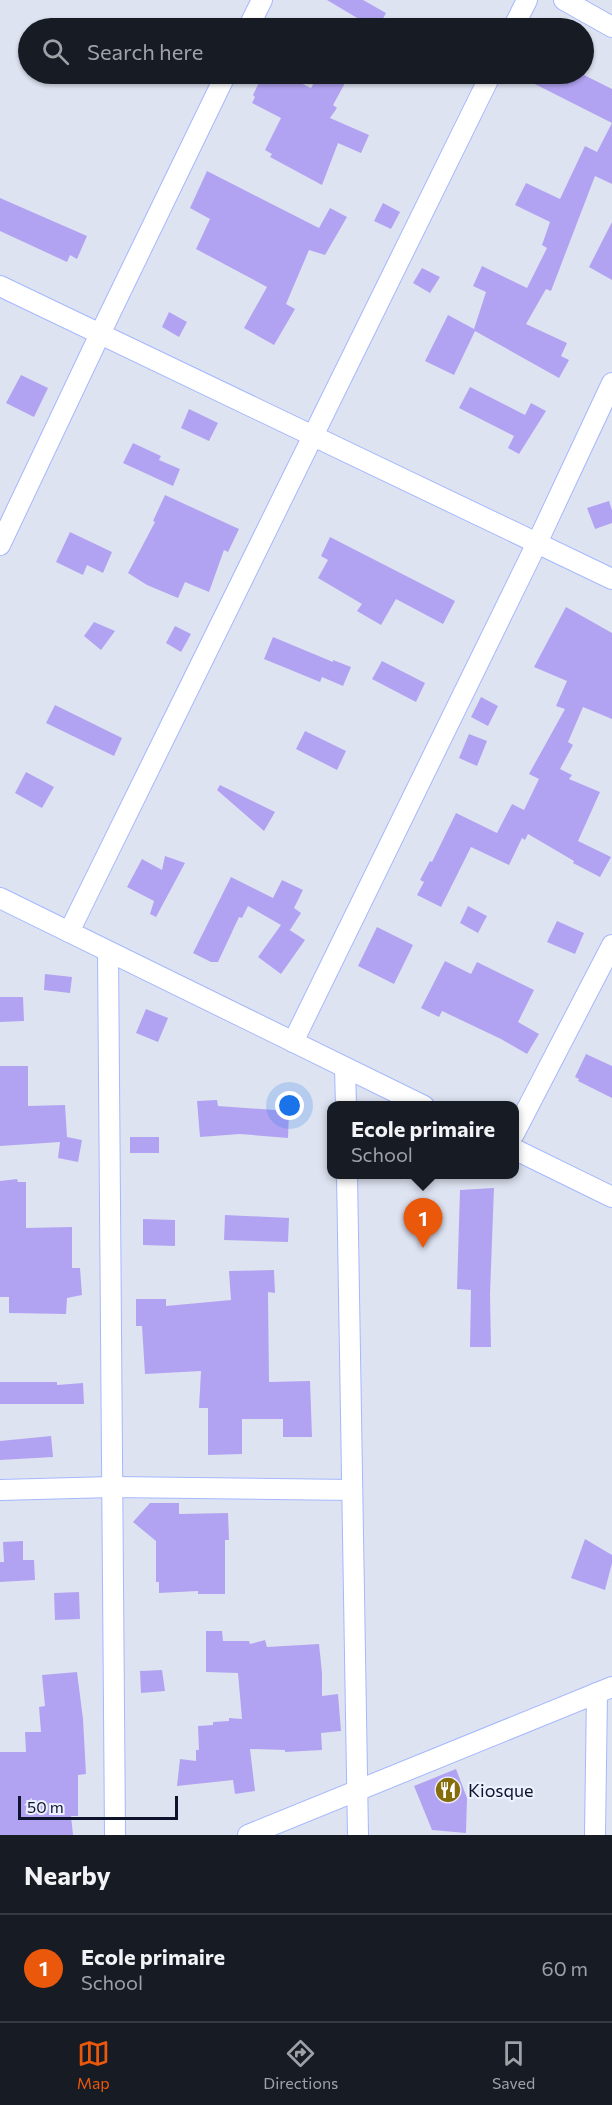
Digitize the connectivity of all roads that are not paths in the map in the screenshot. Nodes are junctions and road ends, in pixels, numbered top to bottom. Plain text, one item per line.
1 (262, 0) edge
2 (527, 0) edge
3 (564, 0) edge
4 (253, 18) edge
5 (518, 18) edge
6 (612, 27) edge
7 (221, 84) edge
8 (486, 84) edge
9 (0, 286) edge
10 (100, 334) junction
11 (612, 382) edge
12 (314, 435) junction
13 (537, 543) junction
14 (0, 545) edge
15 (612, 579) edge
16 (0, 898) edge
17 (69, 932) junction
18 (612, 945) edge
19 (108, 952) junction
20 (293, 1042) junction
21 (345, 1068) junction
22 (346, 1101) edge
23 (414, 1101) edge
24 (519, 1124) edge
25 (519, 1151) edge
26 (347, 1179) edge
27 (612, 1197) edge
28 (112, 1487) junction
29 (0, 1490) edge
30 (352, 1490) junction
31 (604, 1690) edge
32 (357, 1790) junction
33 (115, 1835) edge
34 (248, 1835) edge
35 (358, 1835) edge
36 (595, 1835) edge

1 - 4 street
2 - 5 street
3 - 6 street
7 - 10 street
8 - 12 street
9 - 10 street
10 - 12 street
10 - 14 street
11 - 13 street
12 - 13 street
12 - 17 street
13 - 15 street
13 - 20 street
16 - 17 street
17 - 19 street
18 - 24 street
19 - 20 street
19 - 28 street
20 - 21 street
21 - 22 street
21 - 23 street
25 - 27 street
26 - 30 street
28 - 29 street
28 - 30 street
28 - 33 street
30 - 32 street
31 - 32 street
31 - 36 street
32 - 34 street
32 - 35 street

